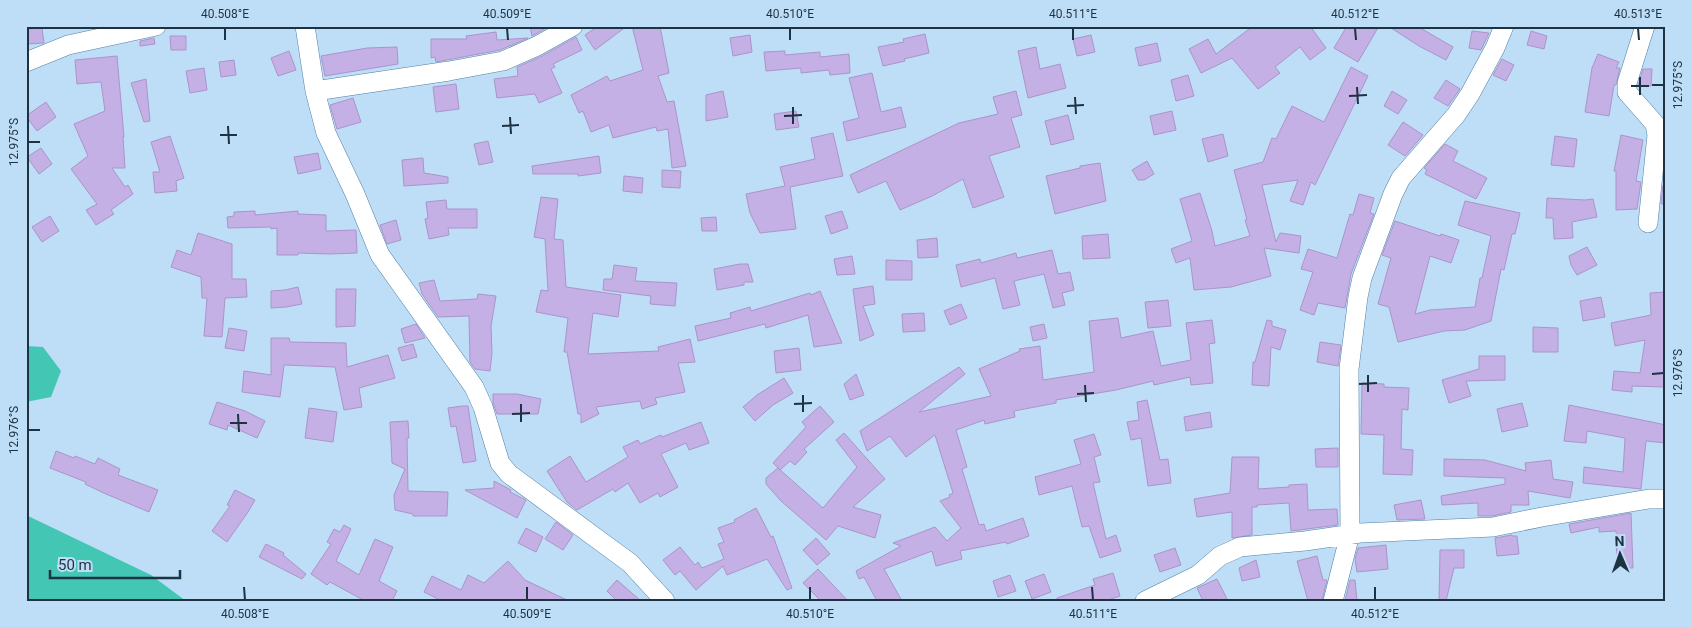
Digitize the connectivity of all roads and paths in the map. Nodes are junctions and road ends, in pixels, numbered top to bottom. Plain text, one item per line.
1 (156, 26) edge
2 (305, 26) edge
3 (573, 26) edge
4 (1504, 26) edge
5 (1645, 26) edge
6 (26, 62) edge
7 (315, 91) junction
8 (1648, 223) dead end
9 (1666, 499) edge
10 (1350, 534) junction
11 (665, 601) edge
12 (1145, 601) edge
13 (1333, 601) edge

1 - 6 street
2 - 7 street
3 - 7 street
4 - 10 street
5 - 8 street
7 - 11 street
9 - 10 street
10 - 12 street
10 - 13 street

